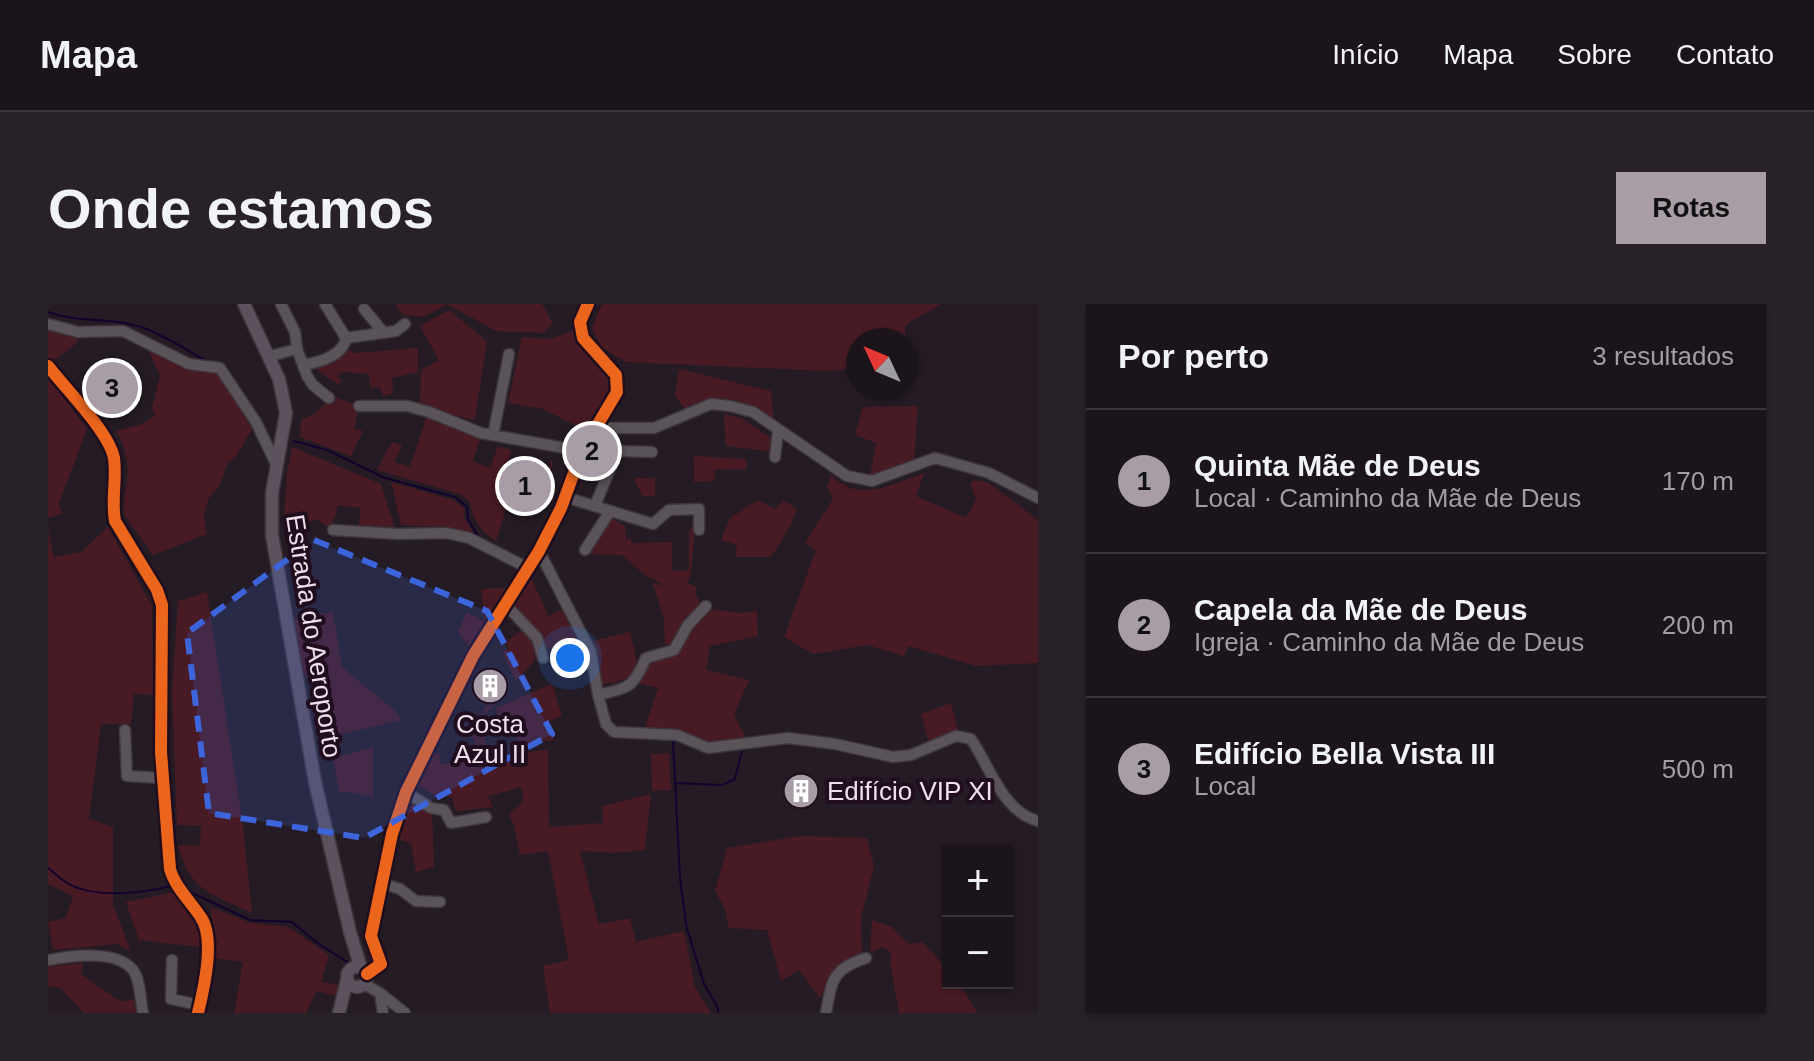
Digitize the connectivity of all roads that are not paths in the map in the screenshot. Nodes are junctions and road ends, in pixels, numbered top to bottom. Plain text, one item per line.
1 (244, 304) edge
2 (281, 304) edge
3 (325, 304) edge
4 (588, 304) edge
5 (364, 309) dead end
6 (48, 324) edge
7 (405, 324) dead end
8 (384, 333) junction
9 (346, 338) junction
10 (297, 349) junction
11 (509, 354) dead end
12 (270, 356) junction
13 (303, 365) junction
14 (48, 366) edge
15 (329, 398) dead end
16 (359, 406) dead end
17 (595, 428) junction
18 (778, 430) junction
19 (493, 435) junction
20 (582, 451) junction
21 (652, 452) dead end
22 (775, 457) dead end
23 (277, 466) junction
24 (565, 497) junction
25 (1038, 498) edge
26 (595, 506) junction
27 (610, 511) junction
28 (333, 530) dead end
29 (699, 530) dead end
30 (585, 550) dead end
31 (539, 551) junction
32 (528, 568) junction
33 (506, 605) junction
34 (706, 606) dead end
35 (543, 658) dead end
36 (598, 695) junction
37 (125, 730) dead end
38 (163, 778) junction
39 (406, 792) junction
40 (486, 817) dead end
41 (1038, 821) edge
42 (381, 883) junction
43 (440, 902) dead end
44 (866, 958) dead end
45 (48, 960) edge
46 (172, 960) dead end
47 (358, 977) junction
48 (380, 993) junction
49 (341, 1007) edge
50 (199, 1009) edge
51 (143, 1013) edge
52 (383, 1013) edge
53 (405, 1013) edge
54 (826, 1013) edge

1 - 12 main road, Estrada do Aeroporto
2 - 10 street
3 - 9 street
4 - 17 street
5 - 8 street
6 - 23 street
7 - 8 street
8 - 9 street
9 - 13 street
10 - 12 street
10 - 13 street
11 - 19 street
12 - 23 main road, Estrada do Aeroporto
13 - 15 street
14 - 38 street
16 - 19 street
17 - 18 street
17 - 20 street
18 - 22 street
18 - 25 street
19 - 20 street
20 - 24 street
21 - 26 street
23 - 47 main road, Estrada do Aeroporto
24 - 26 street
24 - 31 street
26 - 27 street
27 - 29 street
27 - 30 street
28 - 32 street
31 - 32 street
31 - 36 street
32 - 33 street
33 - 35 street
33 - 39 street
34 - 36 street
36 - 41 street
37 - 38 street
38 - 50 street
39 - 40 street
39 - 42 street
42 - 43 street
42 - 47 street
44 - 54 street
45 - 51 street
46 - 50 street
47 - 48 street
47 - 49 main road, Estrada do Aeroporto
48 - 52 street
48 - 53 street

